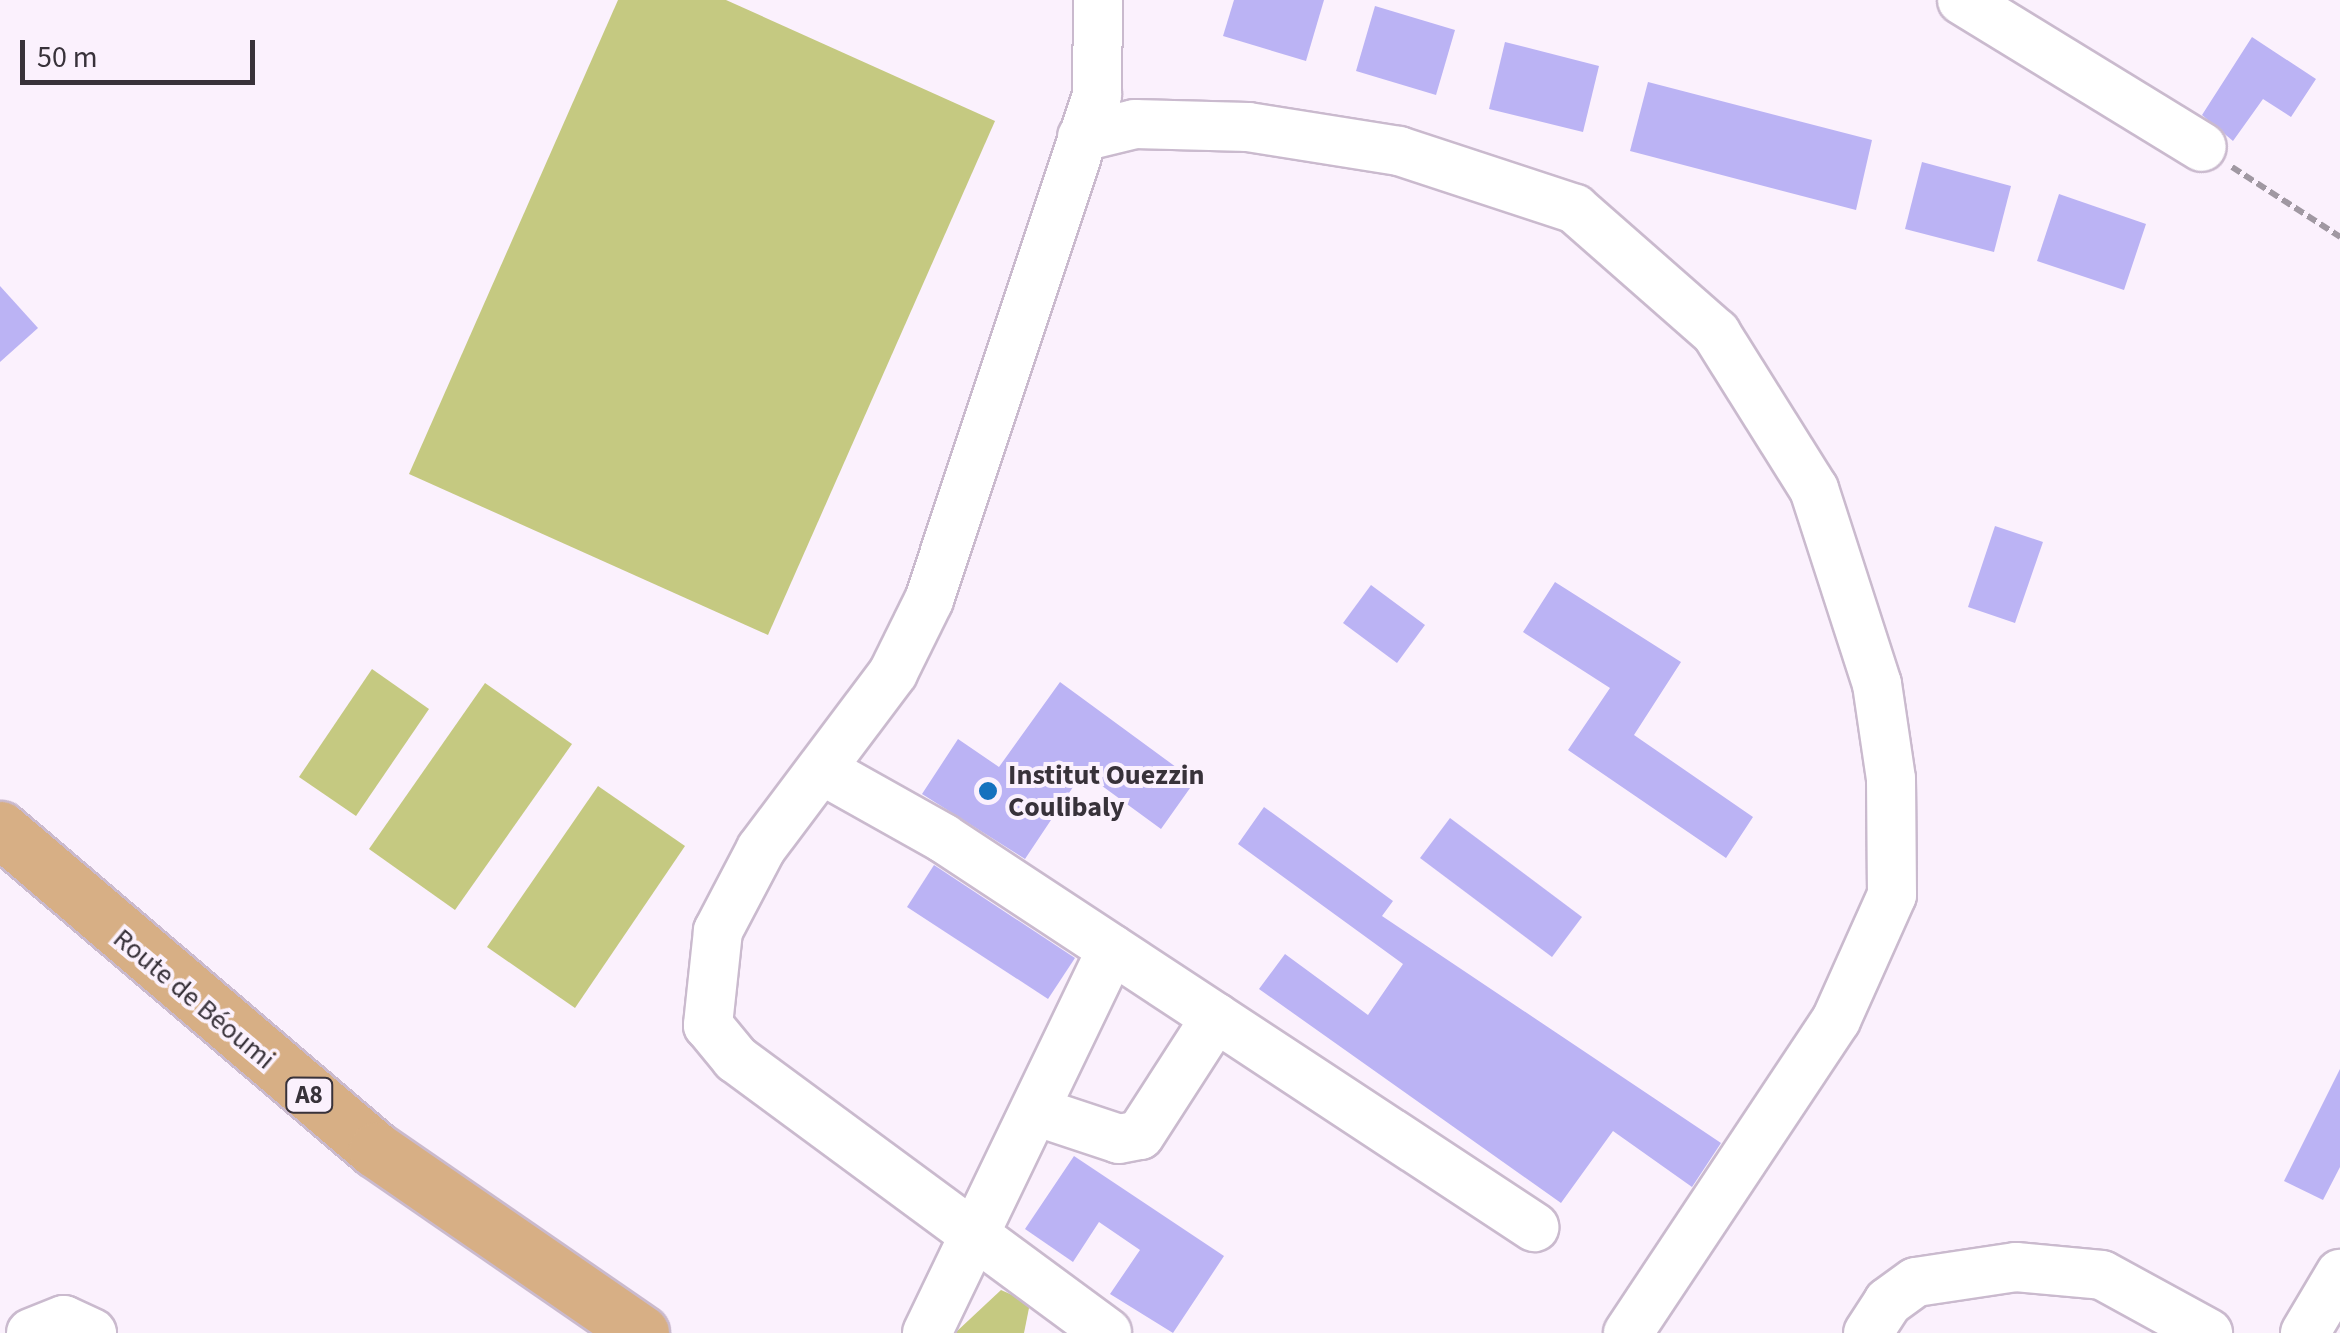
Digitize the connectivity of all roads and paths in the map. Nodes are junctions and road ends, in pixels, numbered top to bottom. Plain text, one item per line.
1 (1098, 0) edge
2 (1962, 0) edge
3 (1082, 137) junction
4 (2202, 148) joint
5 (2340, 237) edge
6 (822, 770) junction
7 (0, 829) edge
8 (1112, 948) junction
9 (1216, 1018) junction
10 (1038, 1112) junction
11 (1534, 1227) dead end
12 (979, 1240) junction
13 (2340, 1274) edge
14 (31, 1333) edge
15 (92, 1333) edge
16 (641, 1333) edge
17 (927, 1333) edge
18 (1107, 1333) edge
19 (1628, 1333) edge
20 (1868, 1333) edge
21 (2208, 1333) edge
22 (2305, 1333) edge

1 - 3 street
2 - 4 street
3 - 6 street
3 - 19 street
4 - 5 path
6 - 8 street
6 - 12 street
7 - 16 main road, Route de Béoumi / A8
8 - 9 street
8 - 10 street
9 - 10 street
9 - 11 street
10 - 12 street
12 - 17 street
12 - 18 street
13 - 22 street
14 - 15 street
20 - 21 street

